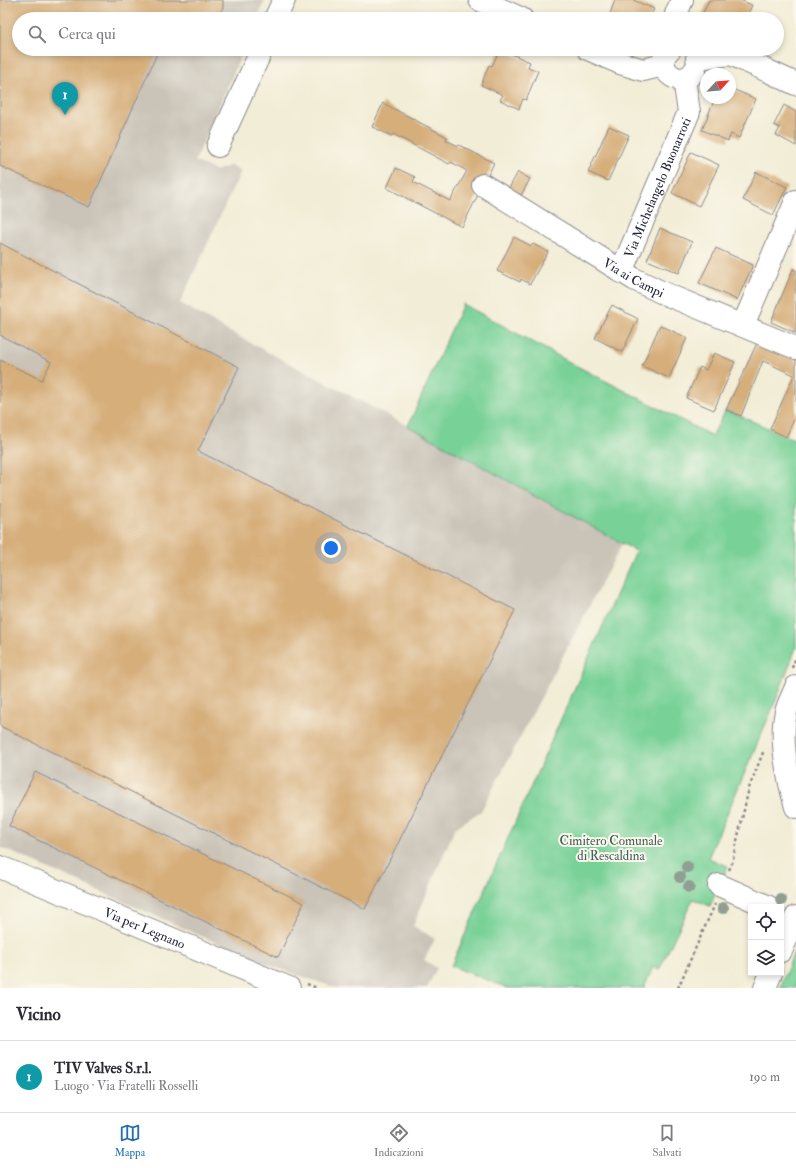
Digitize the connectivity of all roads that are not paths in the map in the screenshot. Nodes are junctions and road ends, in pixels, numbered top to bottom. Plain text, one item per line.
1 (284, 0) edge
2 (480, 0) edge
3 (682, 0) edge
4 (278, 12) edge
5 (507, 12) edge
6 (677, 12) edge
7 (259, 56) edge
8 (604, 56) edge
9 (694, 56) edge
10 (735, 56) edge
11 (667, 57) edge
12 (684, 78) junction
13 (796, 84) edge
14 (218, 146) dead end
15 (483, 186) dead end
16 (796, 201) edge
17 (621, 272) junction
18 (743, 325) junction
19 (796, 348) edge
20 (793, 679) edge
21 (796, 806) edge
22 (0, 867) edge
23 (721, 886) road end
24 (762, 904) edge
25 (792, 917) edge
26 (784, 942) edge
27 (770, 976) edge
28 (289, 988) edge
29 (765, 988) edge

1 - 4 street
2 - 5 street
3 - 6 street
7 - 14 street
8 - 11 street
9 - 12 street
10 - 13 street
11 - 12 street
12 - 17 street, Via Michelangelo Buonarroti
15 - 17 street, Via ai Campi
16 - 18 street
17 - 18 street, Via ai Campi
18 - 19 street, Via ai Campi
20 - 21 street
22 - 28 street, Via per Legnano
23 - 24 street
25 - 26 street
27 - 29 street

